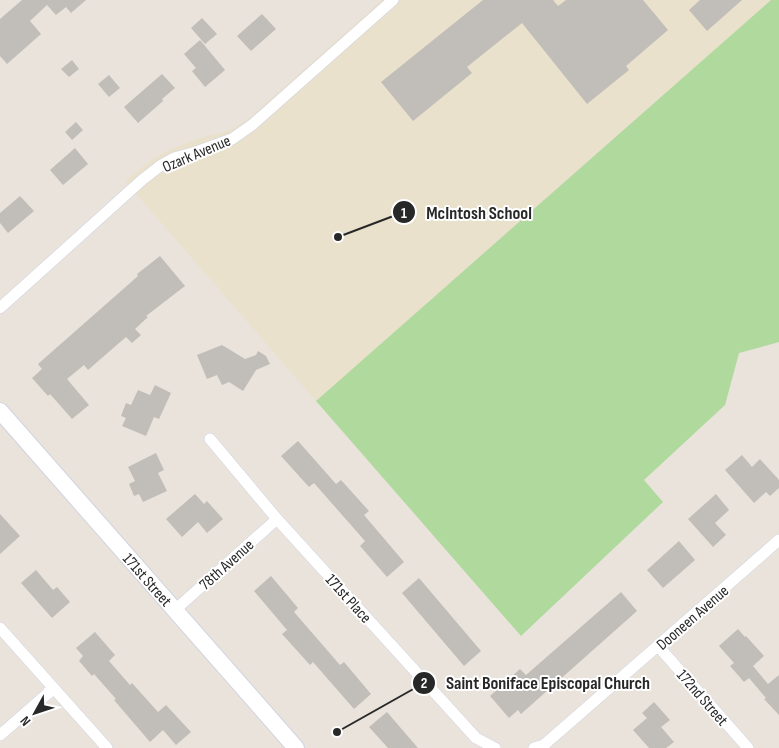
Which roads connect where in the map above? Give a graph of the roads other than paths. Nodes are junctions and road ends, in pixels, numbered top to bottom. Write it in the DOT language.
graph roads {
  1 [pos="393,0"];
  2 [pos="0,308"];
  3 [pos="0,411"];
  4 [pos="210,439"];
  5 [pos="277,519"];
  6 [pos="779,540"];
  7 [pos="175,610"];
  8 [pos="0,628"];
  9 [pos="658,646"];
  10 [pos="53,689"];
  11 [pos="0,735"];
  12 [pos="107,748"];
  13 [pos="296,748"];
  14 [pos="495,748"];
  15 [pos="534,748"];
  16 [pos="748,748"];
  1 -- 2 [label="street, Ozark Avenue"];
  3 -- 7 [label="street, 171st Street"];
  4 -- 5 [label="street, 171st Place"];
  5 -- 7 [label="street, 78th Avenue"];
  5 -- 14 [label="street, 171st Place"];
  6 -- 9 [label="street, Dooneen Avenue"];
  7 -- 13 [label="street, 171st Street"];
  8 -- 10 [label="street"];
  9 -- 15 [label="street, Dooneen Avenue"];
  9 -- 16 [label="street, 172nd Street"];
  10 -- 11 [label="street"];
  10 -- 12 [label="street"];
}
